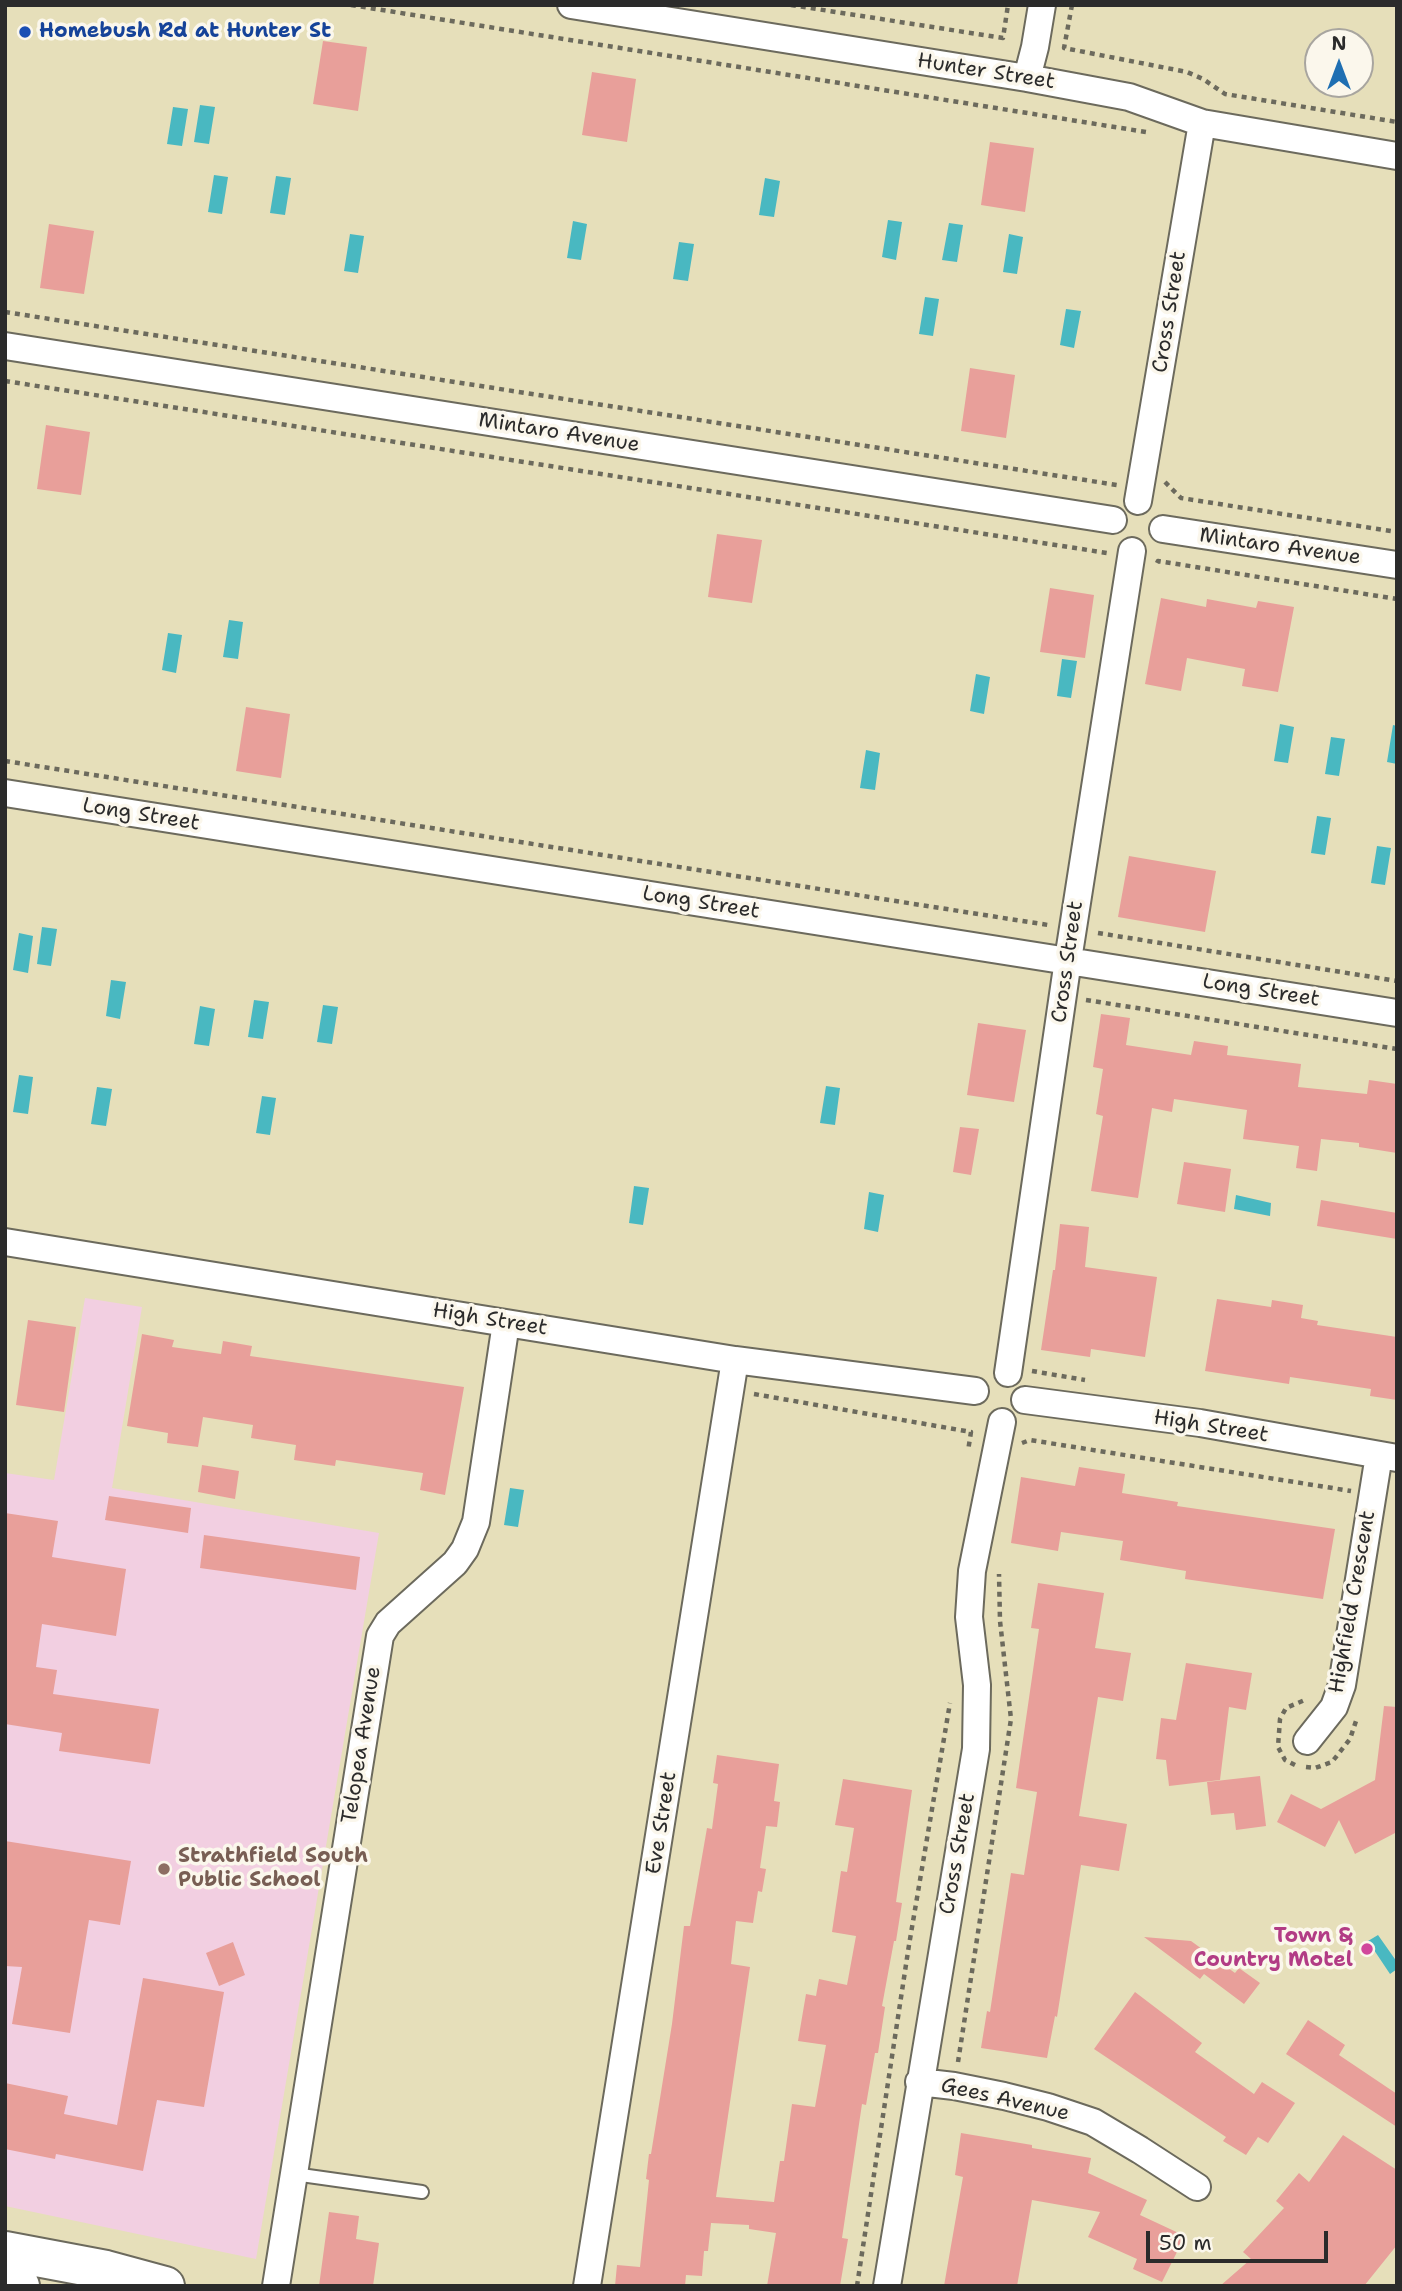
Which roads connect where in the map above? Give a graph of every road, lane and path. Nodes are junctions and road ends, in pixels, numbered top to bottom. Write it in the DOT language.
graph roads {
  1 [pos="351,5"];
  2 [pos="571,5"];
  3 [pos="791,5"];
  4 [pos="1007,5"];
  5 [pos="1042,5"];
  6 [pos="1072,5"];
  7 [pos="1027,78"];
  8 [pos="1397,122"];
  9 [pos="1202,123"];
  10 [pos="1152,133"];
  11 [pos="1397,156"];
  12 [pos="5,312"];
  13 [pos="5,346"];
  14 [pos="5,381"];
  15 [pos="1119,476"];
  16 [pos="1164,481"];
  17 [pos="1138,501"];
  18 [pos="1113,520"];
  19 [pos="1163,529"];
  20 [pos="1397,532"];
  21 [pos="1132,551"];
  22 [pos="1106,560"];
  23 [pos="1397,565"];
  24 [pos="1155,573"];
  25 [pos="1397,599"];
  26 [pos="5,761"];
  27 [pos="5,793"];
  28 [pos="1050,912"];
  29 [pos="1098,933"];
  30 [pos="1068,960"];
  31 [pos="1397,981"];
  32 [pos="1084,1013"];
  33 [pos="1397,1013"];
  34 [pos="1397,1049"];
  35 [pos="5,1242"];
  36 [pos="506,1323"];
  37 [pos="735,1360"];
  38 [pos="1008,1373"];
  39 [pos="975,1391"];
  40 [pos="750,1394"];
  41 [pos="1025,1400"];
  42 [pos="1002,1422"];
  43 [pos="1019,1449"];
  44 [pos="968,1454"];
  45 [pos="1388,1456"];
  46 [pos="1357,1492"];
  47 [pos="999,1570"];
  48 [pos="952,1693"];
  49 [pos="1308,1698"];
  50 [pos="1357,1716"];
  51 [pos="1307,1741"];
  52 [pos="957,2069"];
  53 [pos="919,2082"];
  54 [pos="294,2174"];
  55 [pos="1197,2187"];
  56 [pos="422,2192"];
  57 [pos="5,2251"];
  58 [pos="5,2283"];
  59 [pos="20,2286"];
  60 [pos="165,2286"];
  61 [pos="276,2286"];
  62 [pos="587,2286"];
  63 [pos="857,2286"];
  64 [pos="887,2286"];
  1 -- 10 [label="path"];
  2 -- 7 [label="street, Hunter Street"];
  3 -- 4 [label="path"];
  5 -- 7 [label="street"];
  6 -- 8 [label="path"];
  7 -- 9 [label="street, Hunter Street"];
  9 -- 11 [label="street, Hunter Street"];
  9 -- 17 [label="street, Cross Street"];
  12 -- 15 [label="path"];
  13 -- 18 [label="street, Mintaro Avenue"];
  14 -- 22 [label="path"];
  16 -- 20 [label="path"];
  17 -- 18 [label="street"];
  17 -- 19 [label="street"];
  18 -- 21 [label="street"];
  19 -- 21 [label="street"];
  19 -- 23 [label="street, Mintaro Avenue"];
  21 -- 30 [label="street, Cross Street"];
  24 -- 25 [label="path"];
  26 -- 28 [label="path"];
  27 -- 30 [label="street, Long Street"];
  29 -- 31 [label="path"];
  30 -- 33 [label="street, Long Street"];
  30 -- 38 [label="street, Cross Street"];
  32 -- 34 [label="path"];
  35 -- 36 [label="street, High Street"];
  36 -- 37 [label="street, High Street"];
  36 -- 54 [label="street, Telopea Avenue"];
  37 -- 39 [label="street, High Street"];
  37 -- 62 [label="street, Eve Street"];
  38 -- 39 [label="street"];
  38 -- 41 [label="street"];
  39 -- 42 [label="street"];
  40 -- 44 [label="path"];
  41 -- 42 [label="street"];
  41 -- 45 [label="street, High Street"];
  42 -- 53 [label="street, Cross Street"];
  43 -- 46 [label="path"];
  45 -- 51 [label="street, Highfield Crescent"];
  47 -- 52 [label="path"];
  48 -- 63 [label="path"];
  49 -- 50 [label="path"];
  53 -- 55 [label="street, Gees Avenue"];
  53 -- 64 [label="street, Cross Street"];
  54 -- 56 [label="lane"];
  54 -- 61 [label="street, Telopea Avenue"];
  57 -- 60 [label="highway"];
  58 -- 59 [label="highway"];
}
